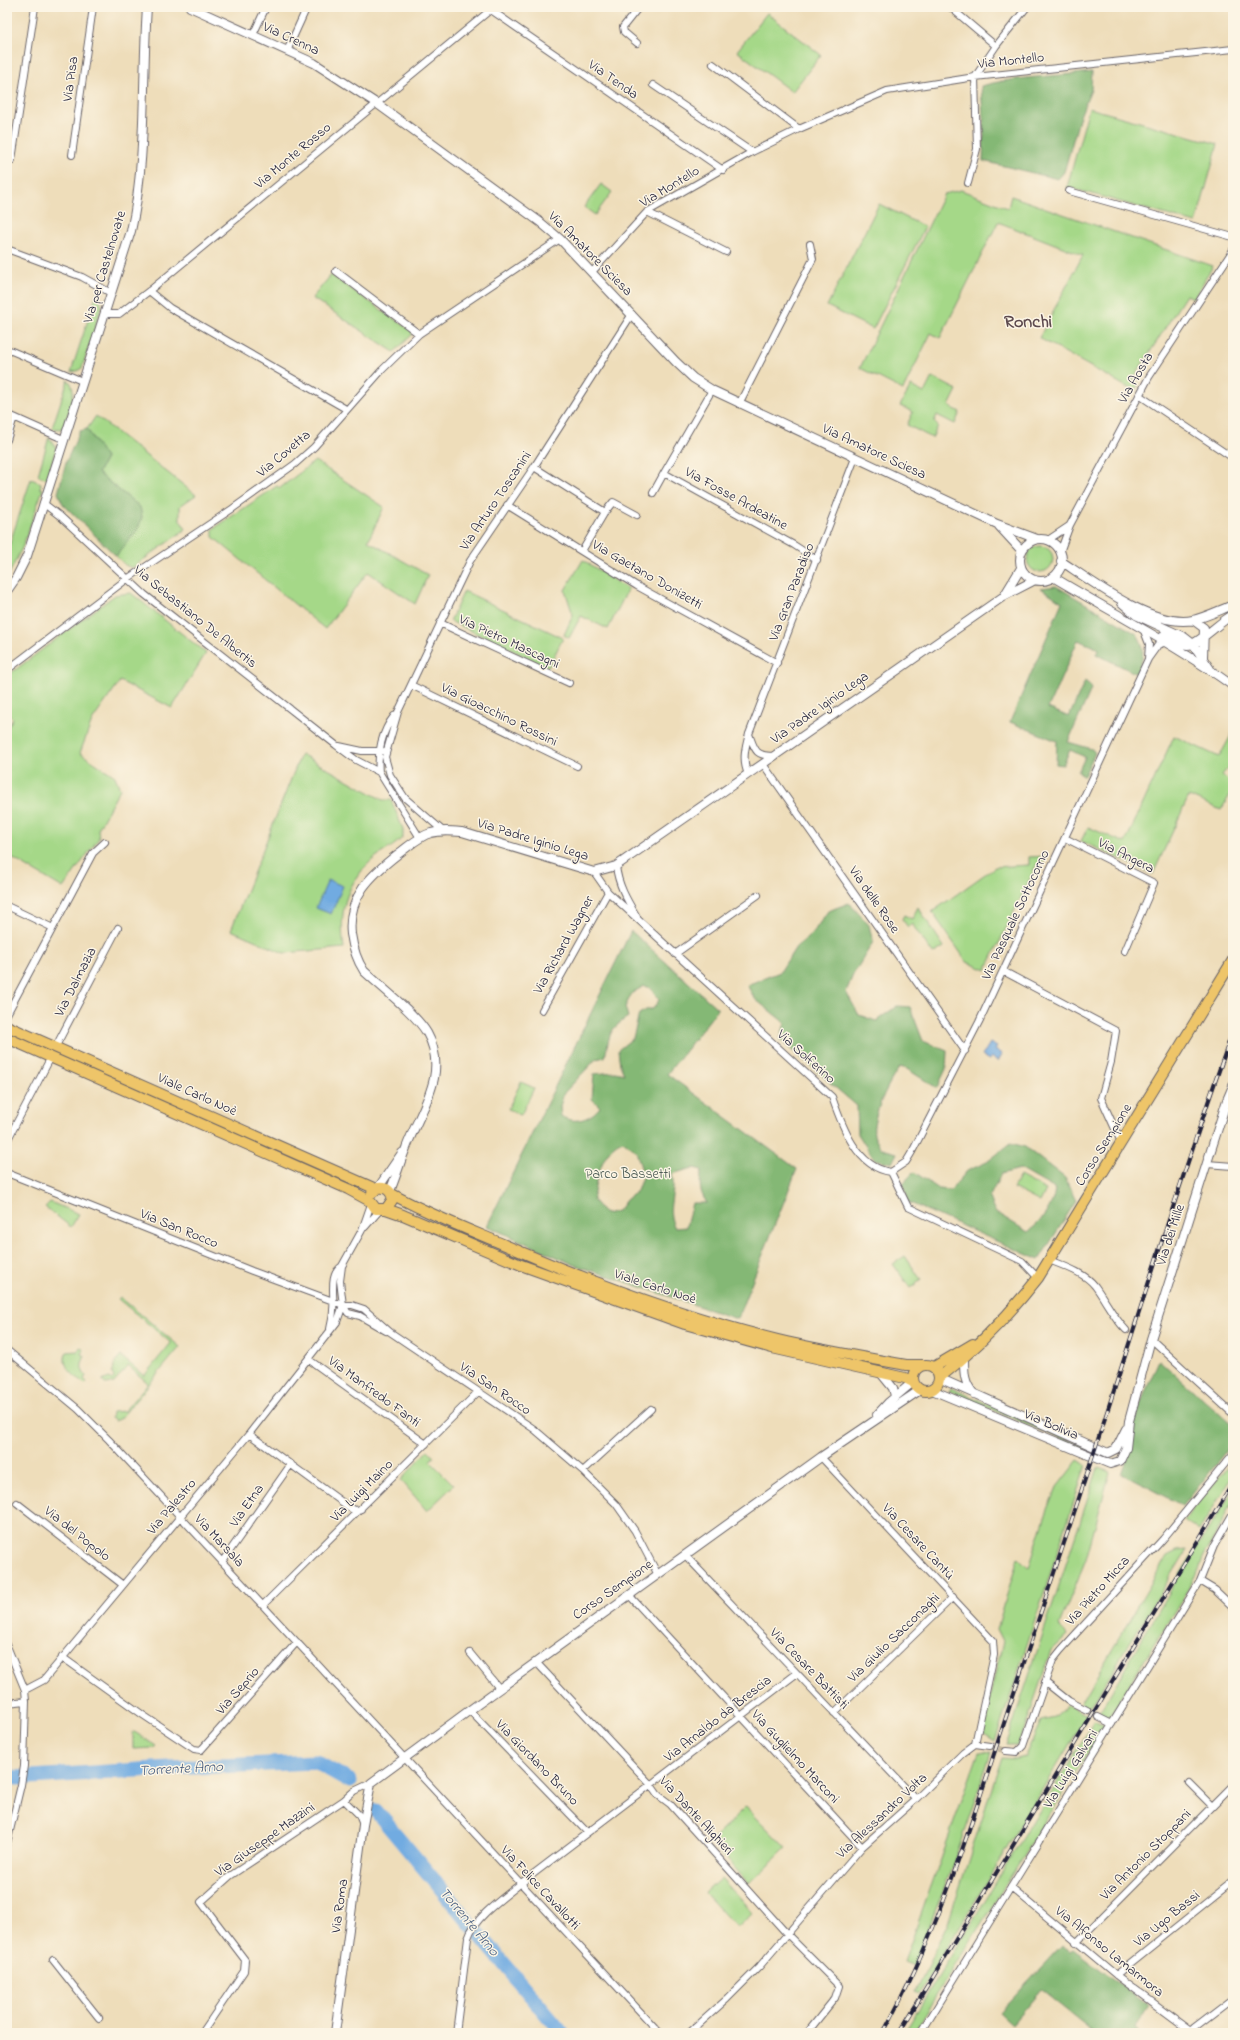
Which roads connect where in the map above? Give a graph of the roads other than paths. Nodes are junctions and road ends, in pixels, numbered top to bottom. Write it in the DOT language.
graph roads {
  1 [pos="35,7"];
  2 [pos="93,7"];
  3 [pos="147,7"];
  4 [pos="190,7"];
  5 [pos="266,7"];
  6 [pos="307,7"];
  7 [pos="639,7"];
  8 [pos="950,7"];
  9 [pos="1027,7"];
  10 [pos="492,8"];
  11 [pos="253,36"];
  12 [pos="637,43"];
  13 [pos="996,46"];
  14 [pos="1233,49"];
  15 [pos="288,51"];
  16 [pos="714,64"];
  17 [pos="975,77"];
  18 [pos="653,85"];
  19 [pos="376,103"];
  20 [pos="799,129"];
  21 [pos="752,152"];
  22 [pos="72,155"];
  23 [pos="12,160"];
  24 [pos="723,170"];
  25 [pos="968,183"];
  26 [pos="1069,191"];
  27 [pos="647,212"];
  28 [pos="1233,237"];
  29 [pos="560,239"];
  30 [pos="810,244"];
  31 [pos="7,249"];
  32 [pos="1233,250"];
  33 [pos="726,252"];
  34 [pos="336,271"];
  35 [pos="592,272"];
  36 [pos="149,291"];
  37 [pos="111,293"];
  38 [pos="104,314"];
  39 [pos="632,314"];
  40 [pos="419,334"];
  41 [pos="7,349"];
  42 [pos="82,381"];
  43 [pos="712,390"];
  44 [pos="1139,395"];
  45 [pos="739,404"];
  46 [pos="346,409"];
  47 [pos="7,414"];
  48 [pos="14,417"];
  49 [pos="63,439"];
  50 [pos="7,440"];
  51 [pos="855,458"];
  52 [pos="1233,458"];
  53 [pos="534,467"];
  54 [pos="664,473"];
  55 [pos="653,493"];
  56 [pos="44,503"];
  57 [pos="506,505"];
  58 [pos="605,512"];
  59 [pos="637,515"];
  60 [pos="998,524"];
  61 [pos="1070,525"];
  62 [pos="1037,539"];
  63 [pos="1048,540"];
  64 [pos="582,551"];
  65 [pos="1022,551"];
  66 [pos="1060,552"];
  67 [pos="817,560"];
  68 [pos="1061,561"];
  69 [pos="1022,568"];
  70 [pos="1052,577"];
  71 [pos="127,579"];
  72 [pos="1035,580"];
  73 [pos="7,591"];
  74 [pos="1109,593"];
  75 [pos="1004,596"];
  76 [pos="1233,605"];
  77 [pos="1108,610"];
  78 [pos="1233,615"];
  79 [pos="1192,620"];
  80 [pos="440,623"];
  81 [pos="1144,631"];
  82 [pos="1205,635"];
  83 [pos="1167,642"];
  84 [pos="1193,644"];
  85 [pos="1203,657"];
  86 [pos="1148,659"];
  87 [pos="777,663"];
  88 [pos="7,670"];
  89 [pos="1212,671"];
  90 [pos="569,683"];
  91 [pos="411,685"];
  92 [pos="1233,686"];
  93 [pos="749,734"];
  94 [pos="336,745"];
  95 [pos="384,753"];
  96 [pos="775,756"];
  97 [pos="378,760"];
  98 [pos="763,764"];
  99 [pos="366,766"];
  100 [pos="577,766"];
  101 [pos="379,772"];
  102 [pos="748,774"];
  103 [pos="443,831"];
  104 [pos="420,838"];
  105 [pos="1065,838"];
  106 [pos="105,842"];
  107 [pos="616,866"];
  108 [pos="594,872"];
  109 [pos="608,892"];
  110 [pos="758,895"];
  111 [pos="7,906"];
  112 [pos="641,923"];
  113 [pos="53,928"];
  114 [pos="118,928"];
  115 [pos="1125,951"];
  116 [pos="674,954"];
  117 [pos="1233,960"];
  118 [pos="1003,971"];
  119 [pos="542,1010"];
  120 [pos="7,1014"];
  121 [pos="7,1026"];
  122 [pos="7,1038"];
  123 [pos="55,1048"];
  124 [pos="964,1051"];
  125 [pos="51,1057"];
  126 [pos="1233,1086"];
  127 [pos="7,1141"];
  128 [pos="1121,1142"];
  129 [pos="406,1148"];
  130 [pos="1207,1164"];
  131 [pos="1233,1166"];
  132 [pos="891,1172"];
  133 [pos="7,1173"];
  134 [pos="377,1188"];
  135 [pos="391,1192"];
  136 [pos="371,1202"];
  137 [pos="383,1209"];
  138 [pos="362,1230"];
  139 [pos="1049,1260"];
  140 [pos="342,1266"];
  141 [pos="1038,1278"];
  142 [pos="333,1301"];
  143 [pos="343,1305"];
  144 [pos="330,1329"];
  145 [pos="1126,1330"];
  146 [pos="987,1335"];
  147 [pos="1151,1339"];
  148 [pos="8,1354"];
  149 [pos="308,1359"];
  150 [pos="964,1359"];
  151 [pos="922,1365"];
  152 [pos="934,1367"];
  153 [pos="880,1372"];
  154 [pos="939,1378"];
  155 [pos="913,1382"];
  156 [pos="920,1390"];
  157 [pos="932,1390"];
  158 [pos="478,1392"];
  159 [pos="974,1395"];
  160 [pos="895,1396"];
  161 [pos="651,1409"];
  162 [pos="1233,1414"];
  163 [pos="871,1421"];
  164 [pos="1129,1421"];
  165 [pos="248,1434"];
  166 [pos="426,1444"];
  167 [pos="1233,1454"];
  168 [pos="821,1457"];
  169 [pos="291,1464"];
  170 [pos="583,1471"];
  171 [pos="17,1503"];
  172 [pos="361,1510"];
  173 [pos="1233,1513"];
  174 [pos="180,1516"];
  175 [pos="685,1555"];
  176 [pos="222,1562"];
  177 [pos="658,1575"];
  178 [pos="1200,1581"];
  179 [pos="123,1585"];
  180 [pos="629,1595"];
  181 [pos="953,1597"];
  182 [pos="263,1605"];
  183 [pos="1233,1607"];
  184 [pos="297,1642"];
  185 [pos="7,1646"];
  186 [pos="470,1653"];
  187 [pos="62,1657"];
  188 [pos="536,1662"];
  189 [pos="796,1674"];
  190 [pos="1045,1682"];
  191 [pos="499,1688"];
  192 [pos="25,1690"];
  193 [pos="26,1701"];
  194 [pos="7,1703"];
  195 [pos="469,1710"];
  196 [pos="1087,1710"];
  197 [pos="834,1713"];
  198 [pos="1098,1716"];
  199 [pos="741,1717"];
  200 [pos="1112,1724"];
  201 [pos="975,1744"];
  202 [pos="990,1746"];
  203 [pos="1006,1751"];
  204 [pos="403,1758"];
  205 [pos="371,1783"];
  206 [pos="1189,1784"];
  207 [pos="1233,1785"];
  208 [pos="651,1786"];
  209 [pos="916,1799"];
  210 [pos="344,1800"];
  211 [pos="1212,1806"];
  212 [pos="363,1825"];
  213 [pos="587,1832"];
  214 [pos="7,1843"];
  215 [pos="862,1847"];
  216 [pos="1233,1881"];
  217 [pos="520,1884"];
  218 [pos="1011,1887"];
  219 [pos="787,1934"];
  220 [pos="1076,1943"];
  221 [pos="53,1960"];
  222 [pos="1116,1975"];
  223 [pos="1233,1999"];
  224 [pos="99,2018"];
  225 [pos="1193,2032"];
  226 [pos="202,2033"];
  227 [pos="335,2033"];
  228 [pos="456,2033"];
  229 [pos="660,2033"];
  230 [pos="690,2033"];
  231 [pos="807,2033"];
  232 [pos="920,2033"];
  1 -- 23 [label="street"];
  2 -- 22 [label="street, Via Pisa"];
  3 -- 37 [label="street, Via per Castelnovate"];
  4 -- 11 [label="street, Via Crenna"];
  5 -- 11 [label="street"];
  6 -- 15 [label="street"];
  7 -- 12 [label="street"];
  8 -- 13 [label="street"];
  9 -- 13 [label="street"];
  10 -- 19 [label="street, Via Monte Rosso"];
  10 -- 24 [label="street, Via Tenda"];
  11 -- 15 [label="street, Via Crenna"];
  13 -- 17 [label="street"];
  14 -- 17 [label="street, Via Montello"];
  15 -- 19 [label="street, Via Crenna"];
  16 -- 20 [label="street"];
  17 -- 20 [label="street, Via Montello"];
  17 -- 25 [label="street"];
  18 -- 21 [label="street"];
  19 -- 29 [label="street, Via Amatore Sciesa"];
  19 -- 36 [label="street, Via Monte Rosso"];
  20 -- 21 [label="street, Via Montello"];
  21 -- 24 [label="street, Via Montello"];
  24 -- 27 [label="street, Via Montello"];
  26 -- 28 [label="street"];
  27 -- 33 [label="street"];
  27 -- 35 [label="street, Via Montello"];
  29 -- 35 [label="street, Via Amatore Sciesa"];
  29 -- 40 [label="street, Via Covetta"];
  30 -- 45 [label="street"];
  31 -- 37 [label="street"];
  32 -- 44 [label="street, Via Aosta"];
  34 -- 40 [label="street"];
  35 -- 39 [label="street, Via Amatore Sciesa"];
  36 -- 38 [label="street, Via Monte Rosso"];
  36 -- 46 [label="street"];
  37 -- 38 [label="street, Via per Castelnovate"];
  38 -- 42 [label="street, Via per Castelnovate"];
  39 -- 43 [label="street, Via Amatore Sciesa"];
  39 -- 53 [label="street, Via Arturo Toscanini"];
  40 -- 46 [label="street, Via Covetta"];
  41 -- 42 [label="street"];
  42 -- 49 [label="street, Via per Castelnovate"];
  43 -- 45 [label="street, Via Amatore Sciesa"];
  43 -- 54 [label="street, Via Fosse Ardeatine"];
  44 -- 52 [label="street"];
  44 -- 61 [label="street, Via Aosta"];
  45 -- 51 [label="street, Via Amatore Sciesa"];
  46 -- 71 [label="street, Via Covetta"];
  47 -- 48 [label="street"];
  48 -- 49 [label="street"];
  48 -- 50 [label="street"];
  49 -- 56 [label="street, Via per Castelnovate"];
  51 -- 60 [label="street, Via Amatore Sciesa"];
  51 -- 67 [label="street, Via Gran Paradiso"];
  53 -- 57 [label="street, Via Arturo Toscanini"];
  53 -- 58 [label="street"];
  54 -- 55 [label="street, Via Fosse Ardeatine"];
  54 -- 67 [label="street, Via Fosse Ardeatine"];
  56 -- 71 [label="street, Via Sebastiano De Albertis"];
  56 -- 73 [label="street, Via per Castelnovate"];
  57 -- 64 [label="street, Via Gaetano Donizetti"];
  57 -- 80 [label="street, Via Arturo Toscanini"];
  58 -- 59 [label="street"];
  58 -- 64 [label="street"];
  60 -- 62 [label="street, Via Amatore Sciesa"];
  60 -- 65 [label="street, Via Amatore Sciesa"];
  61 -- 63 [label="street, Via Aosta"];
  61 -- 66 [label="street, Via Aosta"];
  62 -- 63 [label="street"];
  62 -- 65 [label="street"];
  63 -- 66 [label="street"];
  64 -- 87 [label="street, Via Gaetano Donizetti"];
  65 -- 69 [label="street"];
  66 -- 68 [label="street"];
  67 -- 87 [label="street, Via Gran Paradiso"];
  68 -- 70 [label="street"];
  68 -- 74 [label="street"];
  69 -- 72 [label="street"];
  69 -- 75 [label="street, Via Padre Iginio Lega"];
  70 -- 72 [label="street"];
  70 -- 77 [label="street"];
  71 -- 88 [label="street, Via Covetta"];
  71 -- 94 [label="street, Via Sebastiano De Albertis"];
  72 -- 75 [label="street, Via Padre Iginio Lega"];
  74 -- 79 [label="street"];
  74 -- 84 [label="street"];
  75 -- 96 [label="street, Via Padre Iginio Lega"];
  76 -- 79 [label="street"];
  77 -- 81 [label="street"];
  77 -- 84 [label="street"];
  78 -- 82 [label="street"];
  79 -- 82 [label="street"];
  80 -- 90 [label="street, Via Pietro Mascagni"];
  80 -- 91 [label="street, Via Arturo Toscanini"];
  81 -- 83 [label="street"];
  81 -- 86 [label="street, Via Pasquale Sottocorno"];
  82 -- 84 [label="street"];
  82 -- 85 [label="street"];
  83 -- 86 [label="street, Via Pasquale Sottocorno"];
  83 -- 89 [label="street"];
  84 -- 85 [label="street"];
  85 -- 89 [label="street"];
  86 -- 105 [label="street, Via Pasquale Sottocorno"];
  87 -- 93 [label="street, Via Gran Paradiso"];
  89 -- 92 [label="street"];
  91 -- 95 [label="street, Via Arturo Toscanini"];
  91 -- 100 [label="street, Via Gioacchino Rossini"];
  93 -- 96 [label="street"];
  93 -- 102 [label="street, Via Gran Paradiso"];
  94 -- 95 [label="street, Via Sebastiano De Albertis"];
  94 -- 99 [label="street, Via Sebastiano De Albertis"];
  95 -- 97 [label="street"];
  95 -- 103 [label="street"];
  96 -- 98 [label="street, Via Padre Iginio Lega"];
  97 -- 99 [label="street"];
  97 -- 101 [label="street"];
  98 -- 102 [label="street, Via Padre Iginio Lega"];
  98 -- 124 [label="street, Via delle Rose"];
  99 -- 101 [label="street, Via Sebastiano De Albertis"];
  101 -- 104 [label="street"];
  102 -- 107 [label="street, Via Padre Iginio Lega"];
  103 -- 104 [label="street, Via Padre Iginio Lega"];
  103 -- 108 [label="street, Via Padre Iginio Lega"];
  104 -- 129 [label="street, Via Padre Iginio Lega"];
  105 -- 115 [label="street, Via Angera"];
  105 -- 118 [label="street, Via Pasquale Sottocorno"];
  106 -- 113 [label="street"];
  107 -- 108 [label="street, Via Padre Iginio Lega"];
  107 -- 112 [label="street, Via Solferino"];
  108 -- 109 [label="street, Via Solferino"];
  109 -- 112 [label="street, Via Solferino"];
  109 -- 119 [label="street, Via Richard Wagner"];
  110 -- 116 [label="street"];
  111 -- 113 [label="street"];
  112 -- 116 [label="street, Via Solferino"];
  113 -- 120 [label="street"];
  114 -- 123 [label="street, Via Dalmazia"];
  116 -- 132 [label="street, Via Solferino"];
  117 -- 128 [label="main road, Corso Sempione"];
  118 -- 124 [label="street, Via Pasquale Sottocorno"];
  118 -- 128 [label="street"];
  121 -- 123 [label="main road, Viale Carlo Noè"];
  122 -- 125 [label="main road, Viale Carlo Noè"];
  123 -- 134 [label="main road, Viale Carlo Noè"];
  124 -- 132 [label="street, Via Pasquale Sottocorno"];
  125 -- 127 [label="street"];
  125 -- 136 [label="main road, Viale Carlo Noè"];
  126 -- 130 [label="street, Via dei Mille"];
  128 -- 139 [label="main road, Corso Sempione"];
  129 -- 134 [label="street, Via Padre Iginio Lega"];
  129 -- 135 [label="street, Via Padre Iginio Lega"];
  130 -- 131 [label="street"];
  130 -- 147 [label="street, Via dei Mille"];
  132 -- 141 [label="street"];
  133 -- 142 [label="street, Via San Rocco"];
  134 -- 135 [label="main road, Viale Carlo Noè"];
  134 -- 136 [label="main road"];
  135 -- 137 [label="main road"];
  135 -- 151 [label="main road, Viale Carlo Noè"];
  136 -- 137 [label="main road, Viale Carlo Noè"];
  136 -- 138 [label="street, Via Palestro"];
  137 -- 138 [label="street, Via Palestro"];
  137 -- 153 [label="main road, Viale Carlo Noè"];
  138 -- 140 [label="street, Via Palestro"];
  139 -- 141 [label="main road, Corso Sempione"];
  139 -- 145 [label="street"];
  140 -- 142 [label="street, Via Palestro"];
  140 -- 143 [label="street, Via Palestro"];
  141 -- 146 [label="main road, Corso Sempione"];
  142 -- 143 [label="street, Via San Rocco"];
  142 -- 144 [label="street, Via Palestro"];
  143 -- 144 [label="street, Via Palestro"];
  143 -- 158 [label="street, Via San Rocco"];
  144 -- 149 [label="street, Via Palestro"];
  146 -- 150 [label="main road, Corso Sempione"];
  146 -- 152 [label="main road, Corso Sempione"];
  147 -- 162 [label="street"];
  147 -- 164 [label="street, Via Bolivia"];
  148 -- 174 [label="street, Via Marsala"];
  149 -- 165 [label="street, Via Palestro"];
  149 -- 166 [label="street, Via Manfredo Fanti"];
  150 -- 154 [label="main road, Corso Sempione"];
  150 -- 159 [label="street"];
  151 -- 152 [label="main road"];
  151 -- 155 [label="main road"];
  152 -- 154 [label="main road"];
  153 -- 155 [label="main road, Viale Carlo Noè"];
  153 -- 160 [label="street"];
  154 -- 157 [label="main road"];
  154 -- 159 [label="street, Via Bolivia"];
  155 -- 156 [label="main road"];
  155 -- 160 [label="street, Corso Sempione"];
  156 -- 157 [label="main road"];
  156 -- 163 [label="street, Corso Sempione"];
  157 -- 164 [label="street, Via Bolivia"];
  158 -- 166 [label="street, Via Luigi Maino"];
  158 -- 170 [label="street, Via San Rocco"];
  159 -- 164 [label="street, Via Bolivia"];
  160 -- 163 [label="street, Corso Sempione"];
  161 -- 170 [label="street"];
  163 -- 168 [label="street, Corso Sempione"];
  165 -- 169 [label="street"];
  165 -- 174 [label="street, Via Palestro"];
  166 -- 172 [label="street, Via Luigi Maino"];
  167 -- 190 [label="street, Via Pietro Micca"];
  168 -- 175 [label="street, Corso Sempione"];
  168 -- 181 [label="street, Via Cesare Cantù"];
  169 -- 172 [label="street"];
  169 -- 176 [label="street, Via Etna"];
  170 -- 177 [label="street, Via San Rocco"];
  171 -- 179 [label="street, Via del Popolo"];
  172 -- 182 [label="street, Via Luigi Maino"];
  173 -- 178 [label="street, Via Luigi Galvani"];
  174 -- 176 [label="street, Via Marsala"];
  174 -- 179 [label="street, Via Palestro"];
  175 -- 177 [label="street, Corso Sempione"];
  175 -- 189 [label="street, Via Cesare Battisti"];
  176 -- 182 [label="street, Via Marsala"];
  177 -- 180 [label="street, Corso Sempione"];
  178 -- 183 [label="street"];
  178 -- 200 [label="street, Via Luigi Galvani"];
  179 -- 187 [label="street, Via Palestro"];
  180 -- 188 [label="street, Corso Sempione"];
  180 -- 199 [label="street, Via Guglielmo Marconi"];
  181 -- 197 [label="street, Via Giulio Sacconaghi"];
  181 -- 201 [label="street, Via Cesare Cantù"];
  182 -- 184 [label="street, Via Marsala"];
  184 -- 187 [label="street, Via Seprio"];
  184 -- 204 [label="street, Via Marsala"];
  185 -- 192 [label="street"];
  186 -- 191 [label="street"];
  187 -- 192 [label="street, Via Palestro"];
  188 -- 191 [label="street, Corso Sempione"];
  188 -- 208 [label="street, Via Dante Alighieri"];
  189 -- 197 [label="street, Via Cesare Battisti"];
  189 -- 199 [label="street, Via Arnaldo da Brescia"];
  190 -- 196 [label="street"];
  190 -- 203 [label="street, Via Pietro Micca"];
  191 -- 195 [label="street, Corso Sempione"];
  192 -- 193 [label="street"];
  193 -- 194 [label="street"];
  193 -- 214 [label="street"];
  195 -- 204 [label="street, Corso Sempione"];
  195 -- 213 [label="street, Via Giordano Bruno"];
  197 -- 209 [label="street, Via Cesare Battisti"];
  198 -- 200 [label="street"];
  199 -- 208 [label="street, Via Arnaldo da Brescia"];
  199 -- 215 [label="street, Via Guglielmo Marconi"];
  200 -- 218 [label="street, Via Luigi Galvani"];
  201 -- 202 [label="street"];
  201 -- 209 [label="street, Via Alessandro Volta"];
  204 -- 205 [label="street, Corso Sempione"];
  204 -- 217 [label="street, Via Felice Cavallotti"];
  205 -- 210 [label="street, Via Giuseppe Mazzini"];
  205 -- 212 [label="street, Via Roma"];
  206 -- 211 [label="street"];
  207 -- 211 [label="street, Via Antonio Stoppani"];
  208 -- 213 [label="street, Via Arnaldo da Brescia"];
  208 -- 219 [label="street, Via Dante Alighieri"];
  209 -- 215 [label="street, Via Alessandro Volta"];
  210 -- 212 [label="street"];
  210 -- 226 [label="street, Via Giuseppe Mazzini"];
  211 -- 220 [label="street, Via Antonio Stoppani"];
  212 -- 227 [label="street, Via Roma"];
  213 -- 217 [label="street, Via Arnaldo da Brescia"];
  215 -- 219 [label="street, Via Alessandro Volta"];
  216 -- 222 [label="street, Via Ugo Bassi"];
  217 -- 228 [label="street, Via Arnaldo da Brescia"];
  217 -- 229 [label="street, Via Felice Cavallotti"];
  218 -- 220 [label="street, Via Alfonso Lamarmora"];
  218 -- 232 [label="street, Via Luigi Galvani"];
  219 -- 230 [label="street, Via Alessandro Volta"];
  219 -- 231 [label="street, Via Dante Alighieri"];
  220 -- 222 [label="street, Via Alfonso Lamarmora"];
  221 -- 224 [label="street"];
  222 -- 225 [label="street, Via Alfonso Lamarmora"];
  223 -- 225 [label="street"];
}
